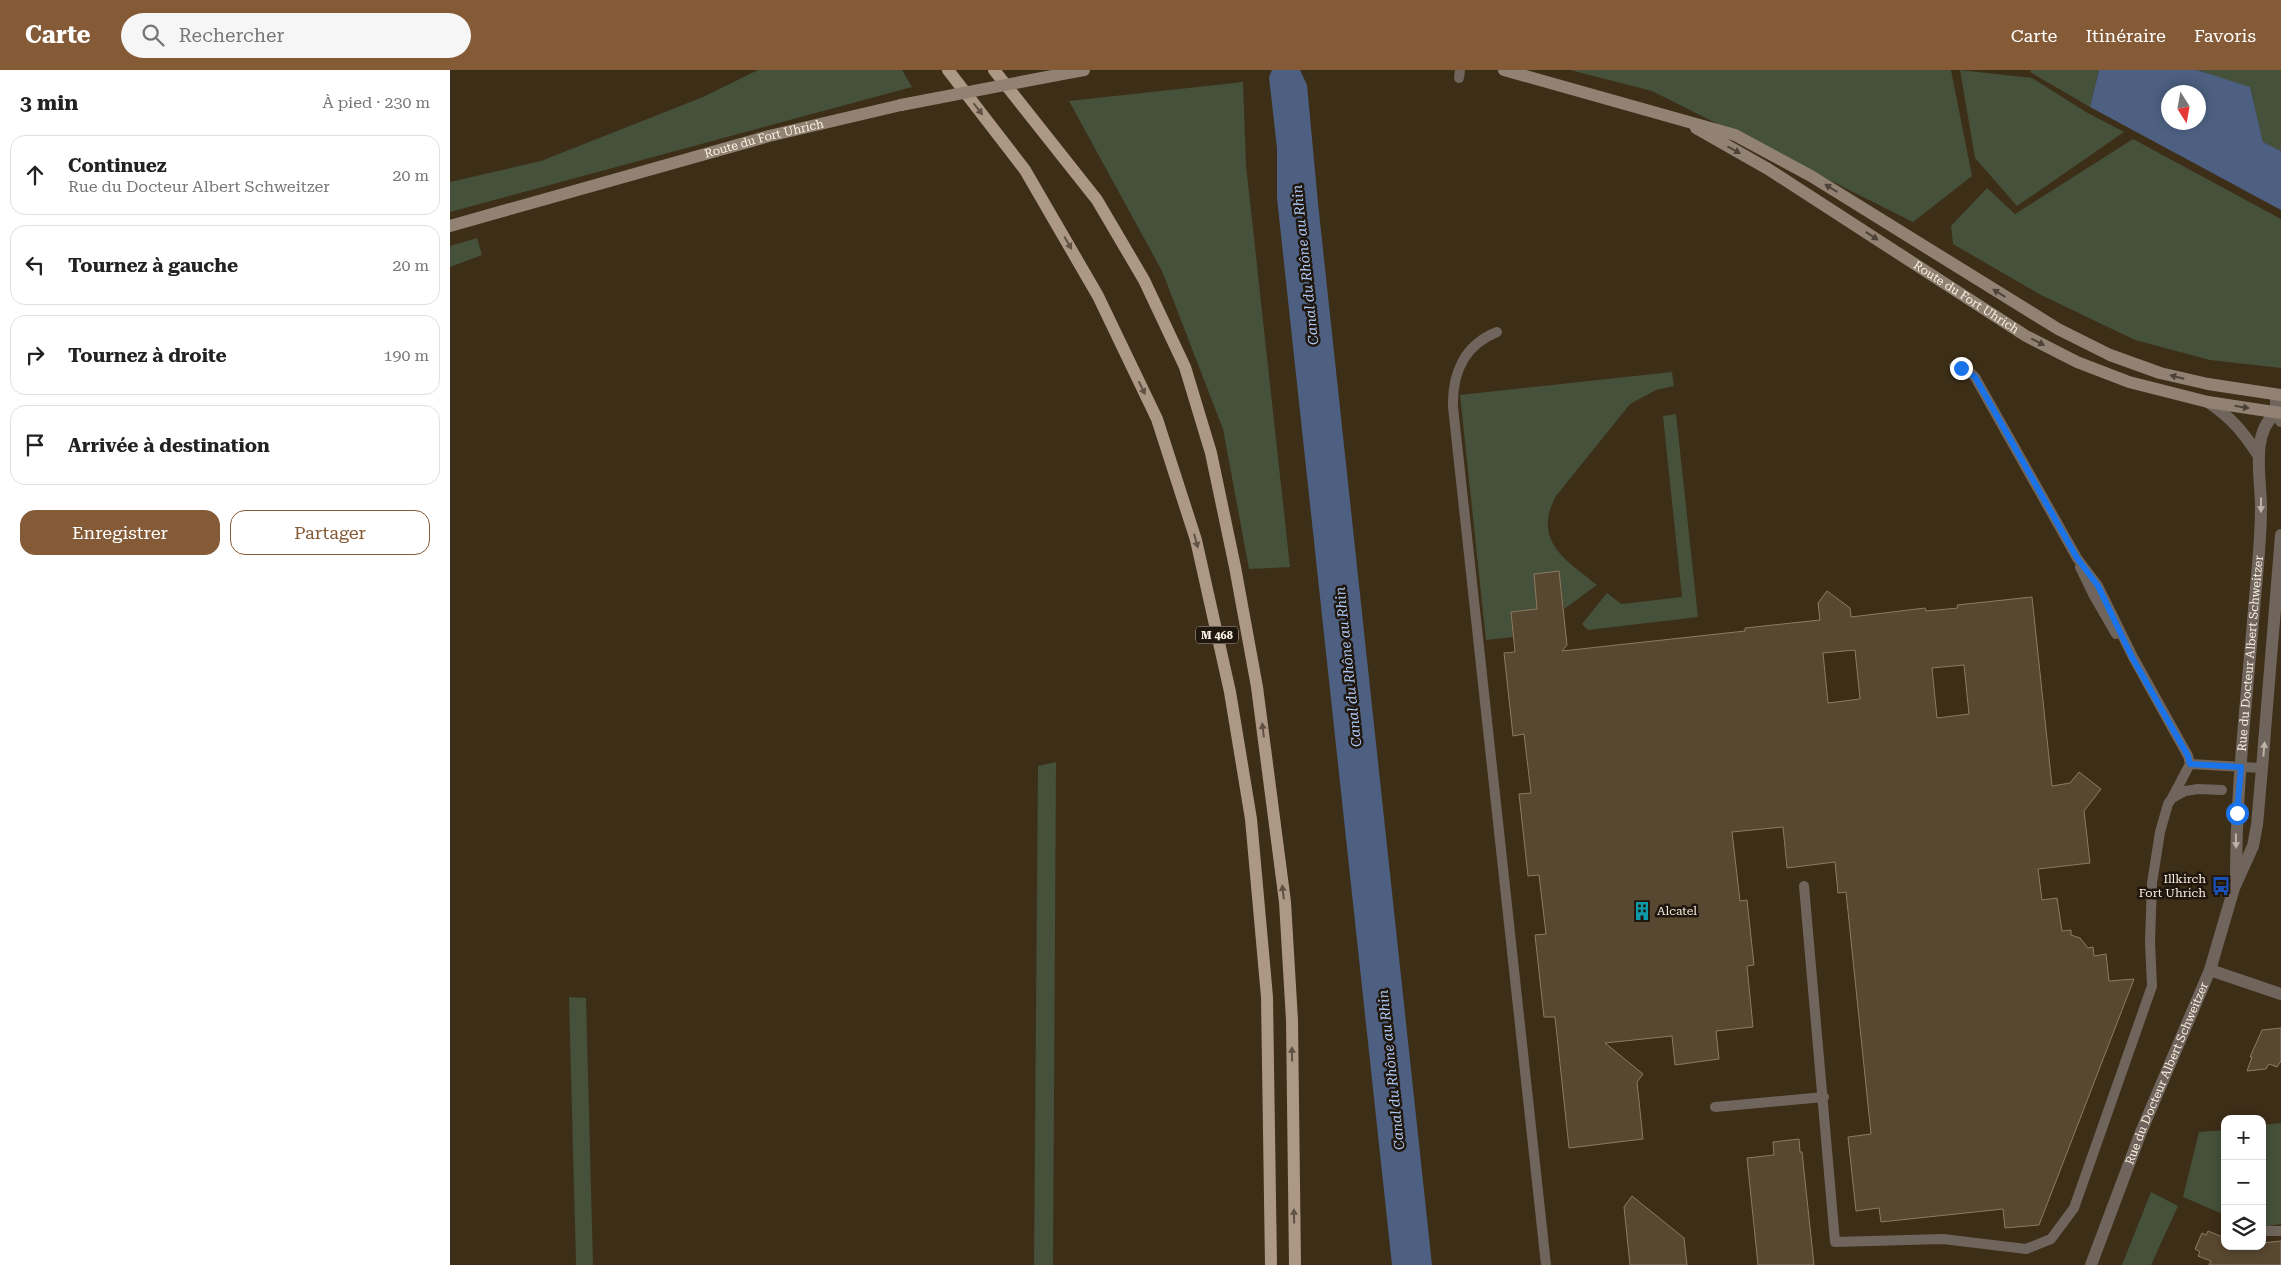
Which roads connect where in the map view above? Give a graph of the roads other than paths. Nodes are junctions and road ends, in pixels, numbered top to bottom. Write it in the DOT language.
graph roads {
  1 [pos="948,70"];
  2 [pos="994,70"];
  3 [pos="1084,70"];
  4 [pos="1504,70"];
  5 [pos="1676,117"];
  6 [pos="450,226"];
  7 [pos="1497,332"];
  8 [pos="1954,366"];
  9 [pos="2279,395"];
  10 [pos="2208,402"];
  11 [pos="2279,416"];
  12 [pos="2259,456"];
  13 [pos="2281,535"];
  14 [pos="2190,764"];
  15 [pos="2241,767"];
  16 [pos="2262,768"];
  17 [pos="2222,790"];
  18 [pos="2172,798"];
  19 [pos="2236,880"];
  20 [pos="1804,886"];
  21 [pos="2210,970"];
  22 [pos="2281,994"];
  23 [pos="1824,1097"];
  24 [pos="1715,1107"];
  25 [pos="2266,1231"];
  26 [pos="2281,1231"];
  27 [pos="1271,1265"];
  28 [pos="1295,1265"];
  29 [pos="1546,1265"];
  30 [pos="2091,1265"];
  1 -- 27 [label="main road, M 468, one-way"];
  28 -- 2 [label="main road, M 468, one-way"];
  3 -- 6 [label="street, Route du Fort Uhrich, bridge"];
  4 -- 5 [label="street, Route du Fort Uhrich"];
  9 -- 5 [label="street, Route du Fort Uhrich, one-way"];
  5 -- 10 [label="street, Route du Fort Uhrich, one-way"];
  7 -- 29 [label="lane"];
  8 -- 14 [label="lane"];
  9 -- 11 [label="street"];
  10 -- 11 [label="street, Route du Fort Uhrich, one-way"];
  10 -- 12 [label="street"];
  11 -- 12 [label="street, Rue du Docteur Albert Schweitzer"];
  12 -- 15 [label="street, Rue du Docteur Albert Schweitzer, one-way"];
  16 -- 13 [label="street, Rue du Docteur Albert Schweitzer, one-way"];
  14 -- 15 [label="lane"];
  14 -- 18 [label="lane"];
  15 -- 16 [label="lane"];
  15 -- 19 [label="street, Rue du Docteur Albert Schweitzer, one-way"];
  16 -- 19 [label="street, Rue du Docteur Albert Schweitzer"];
  17 -- 18 [label="lane"];
  18 -- 23 [label="lane"];
  19 -- 21 [label="street, Rue du Docteur Albert Schweitzer"];
  20 -- 23 [label="lane"];
  21 -- 22 [label="street"];
  21 -- 30 [label="street, Rue du Docteur Albert Schweitzer"];
  23 -- 24 [label="lane"];
  25 -- 26 [label="lane"];
}
